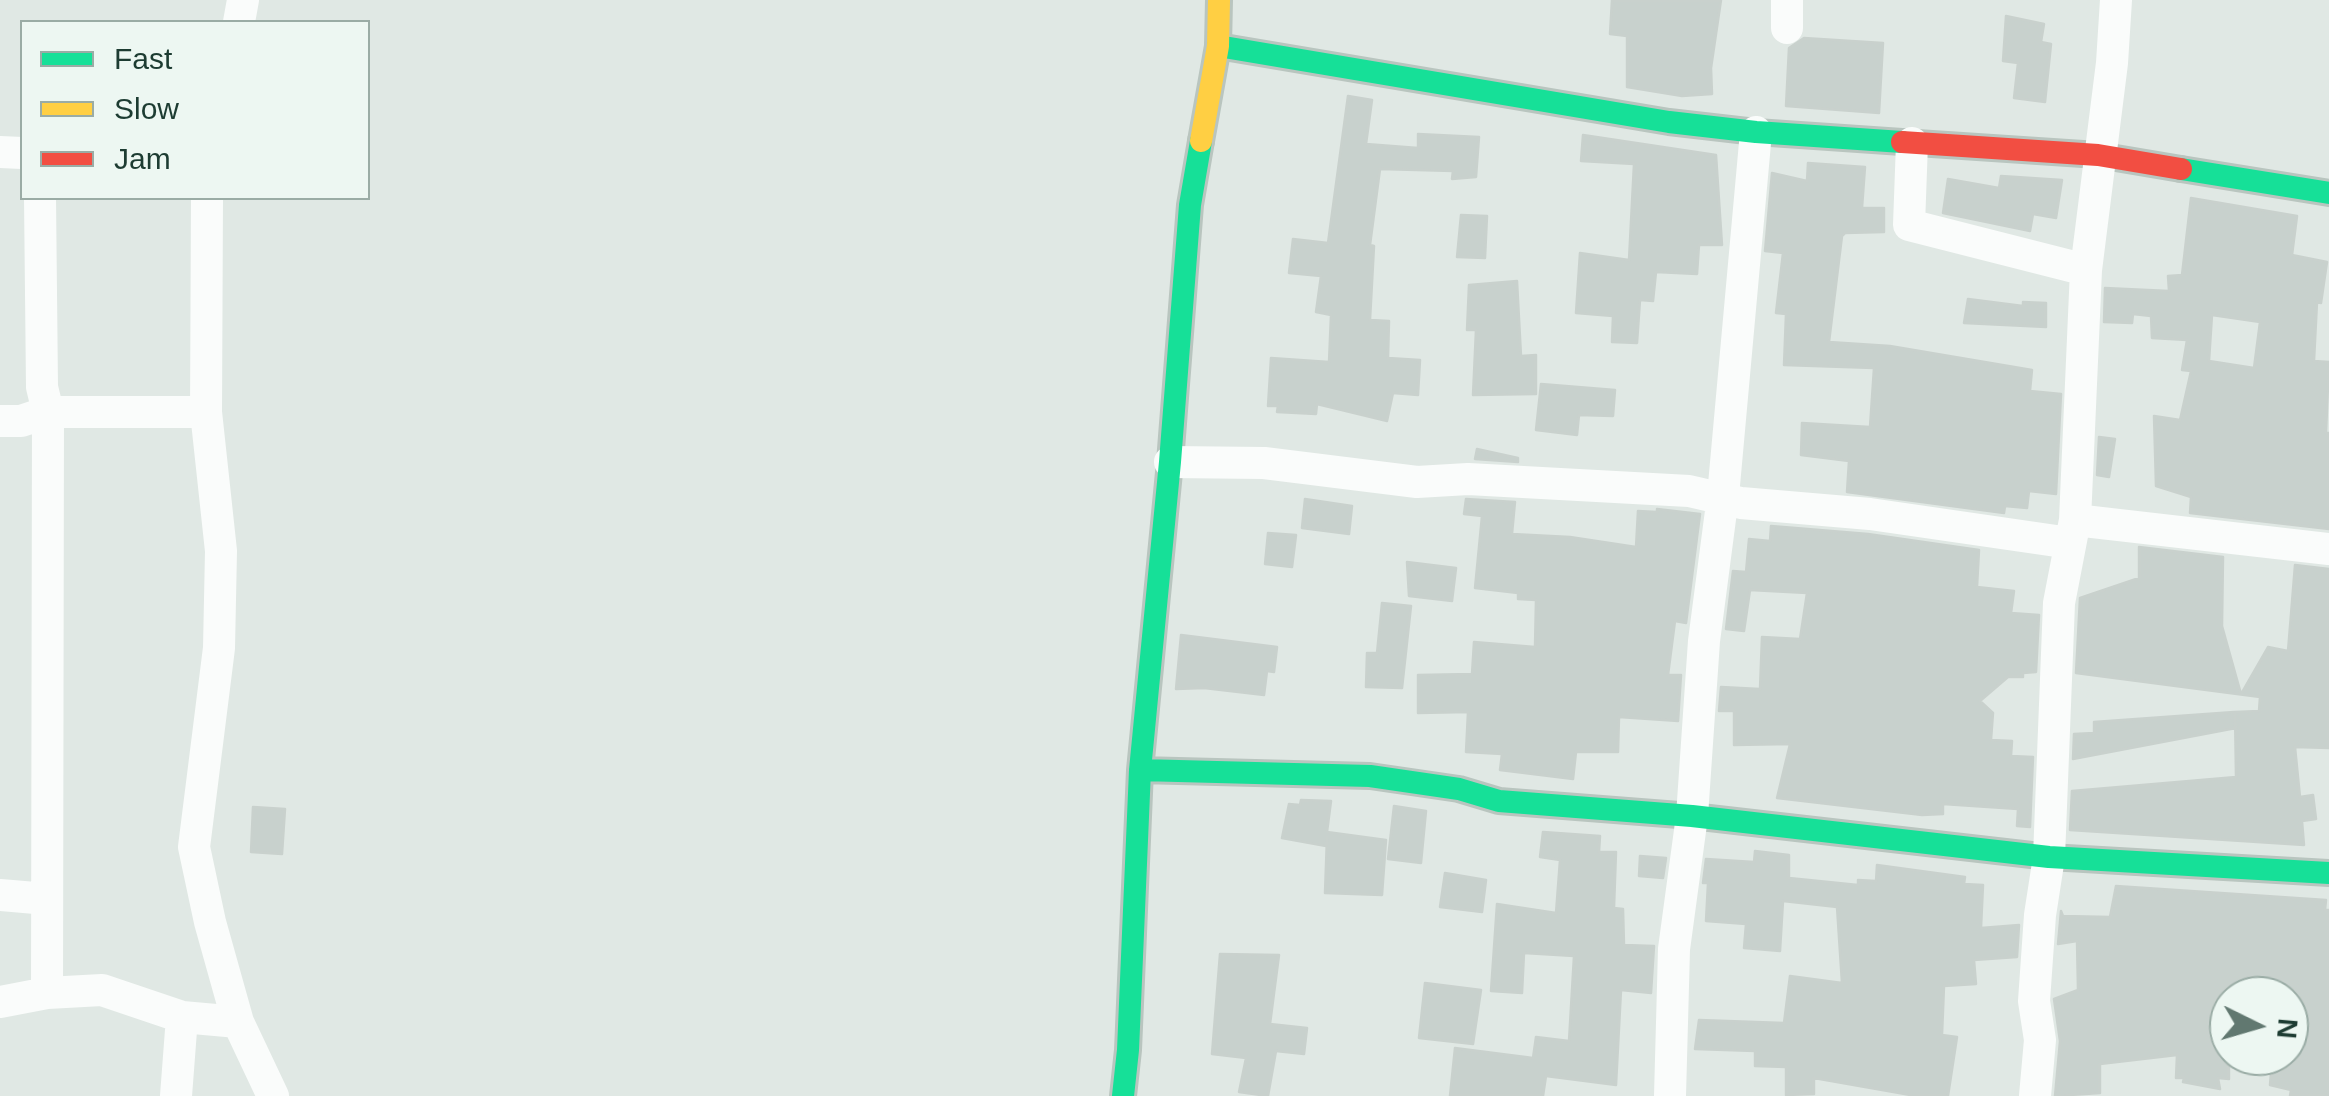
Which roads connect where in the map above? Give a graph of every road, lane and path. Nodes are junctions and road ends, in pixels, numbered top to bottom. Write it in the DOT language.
graph roads {
  1 [pos="1218,0"];
  2 [pos="2116,0"];
  3 [pos="1218,46"];
  4 [pos="1756,132"];
  5 [pos="1912,143"];
  6 [pos="2098,154"];
  7 [pos="2329,193"];
  8 [pos="40,200"];
  9 [pos="207,200"];
  10 [pos="2086,270"];
  11 [pos="48,412"];
  12 [pos="206,412"];
  13 [pos="0,421"];
  14 [pos="1170,462"];
  15 [pos="1723,496"];
  16 [pos="2072,532"];
  17 [pos="2329,549"];
  18 [pos="1140,770"];
  19 [pos="1692,816"];
  20 [pos="2048,857"];
  21 [pos="2329,872"];
  22 [pos="0,895"];
  23 [pos="47,899"];
  24 [pos="47,993"];
  25 [pos="0,1002"];
  26 [pos="182,1017"];
  27 [pos="238,1022"];
  28 [pos="176,1096"];
  29 [pos="273,1096"];
  30 [pos="1123,1096"];
  31 [pos="1670,1096"];
  32 [pos="2036,1096"];
  1 -- 3 [label="street"];
  2 -- 6 [label="street"];
  3 -- 4 [label="street"];
  3 -- 14 [label="street"];
  4 -- 5 [label="street"];
  4 -- 15 [label="street"];
  5 -- 6 [label="street"];
  5 -- 10 [label="street"];
  6 -- 7 [label="street"];
  6 -- 10 [label="street"];
  8 -- 11 [label="street"];
  9 -- 12 [label="street"];
  10 -- 16 [label="street"];
  11 -- 12 [label="street"];
  11 -- 13 [label="street"];
  11 -- 23 [label="street"];
  12 -- 27 [label="street"];
  14 -- 15 [label="street"];
  14 -- 18 [label="street"];
  15 -- 16 [label="street"];
  15 -- 19 [label="street"];
  16 -- 17 [label="street"];
  16 -- 20 [label="street"];
  18 -- 19 [label="street"];
  18 -- 30 [label="street"];
  19 -- 20 [label="street"];
  19 -- 31 [label="street"];
  20 -- 21 [label="street"];
  20 -- 32 [label="street"];
  22 -- 23 [label="street"];
  23 -- 24 [label="street"];
  24 -- 25 [label="street"];
  24 -- 26 [label="street"];
  26 -- 27 [label="street"];
  26 -- 28 [label="street"];
  27 -- 29 [label="street"];
}
